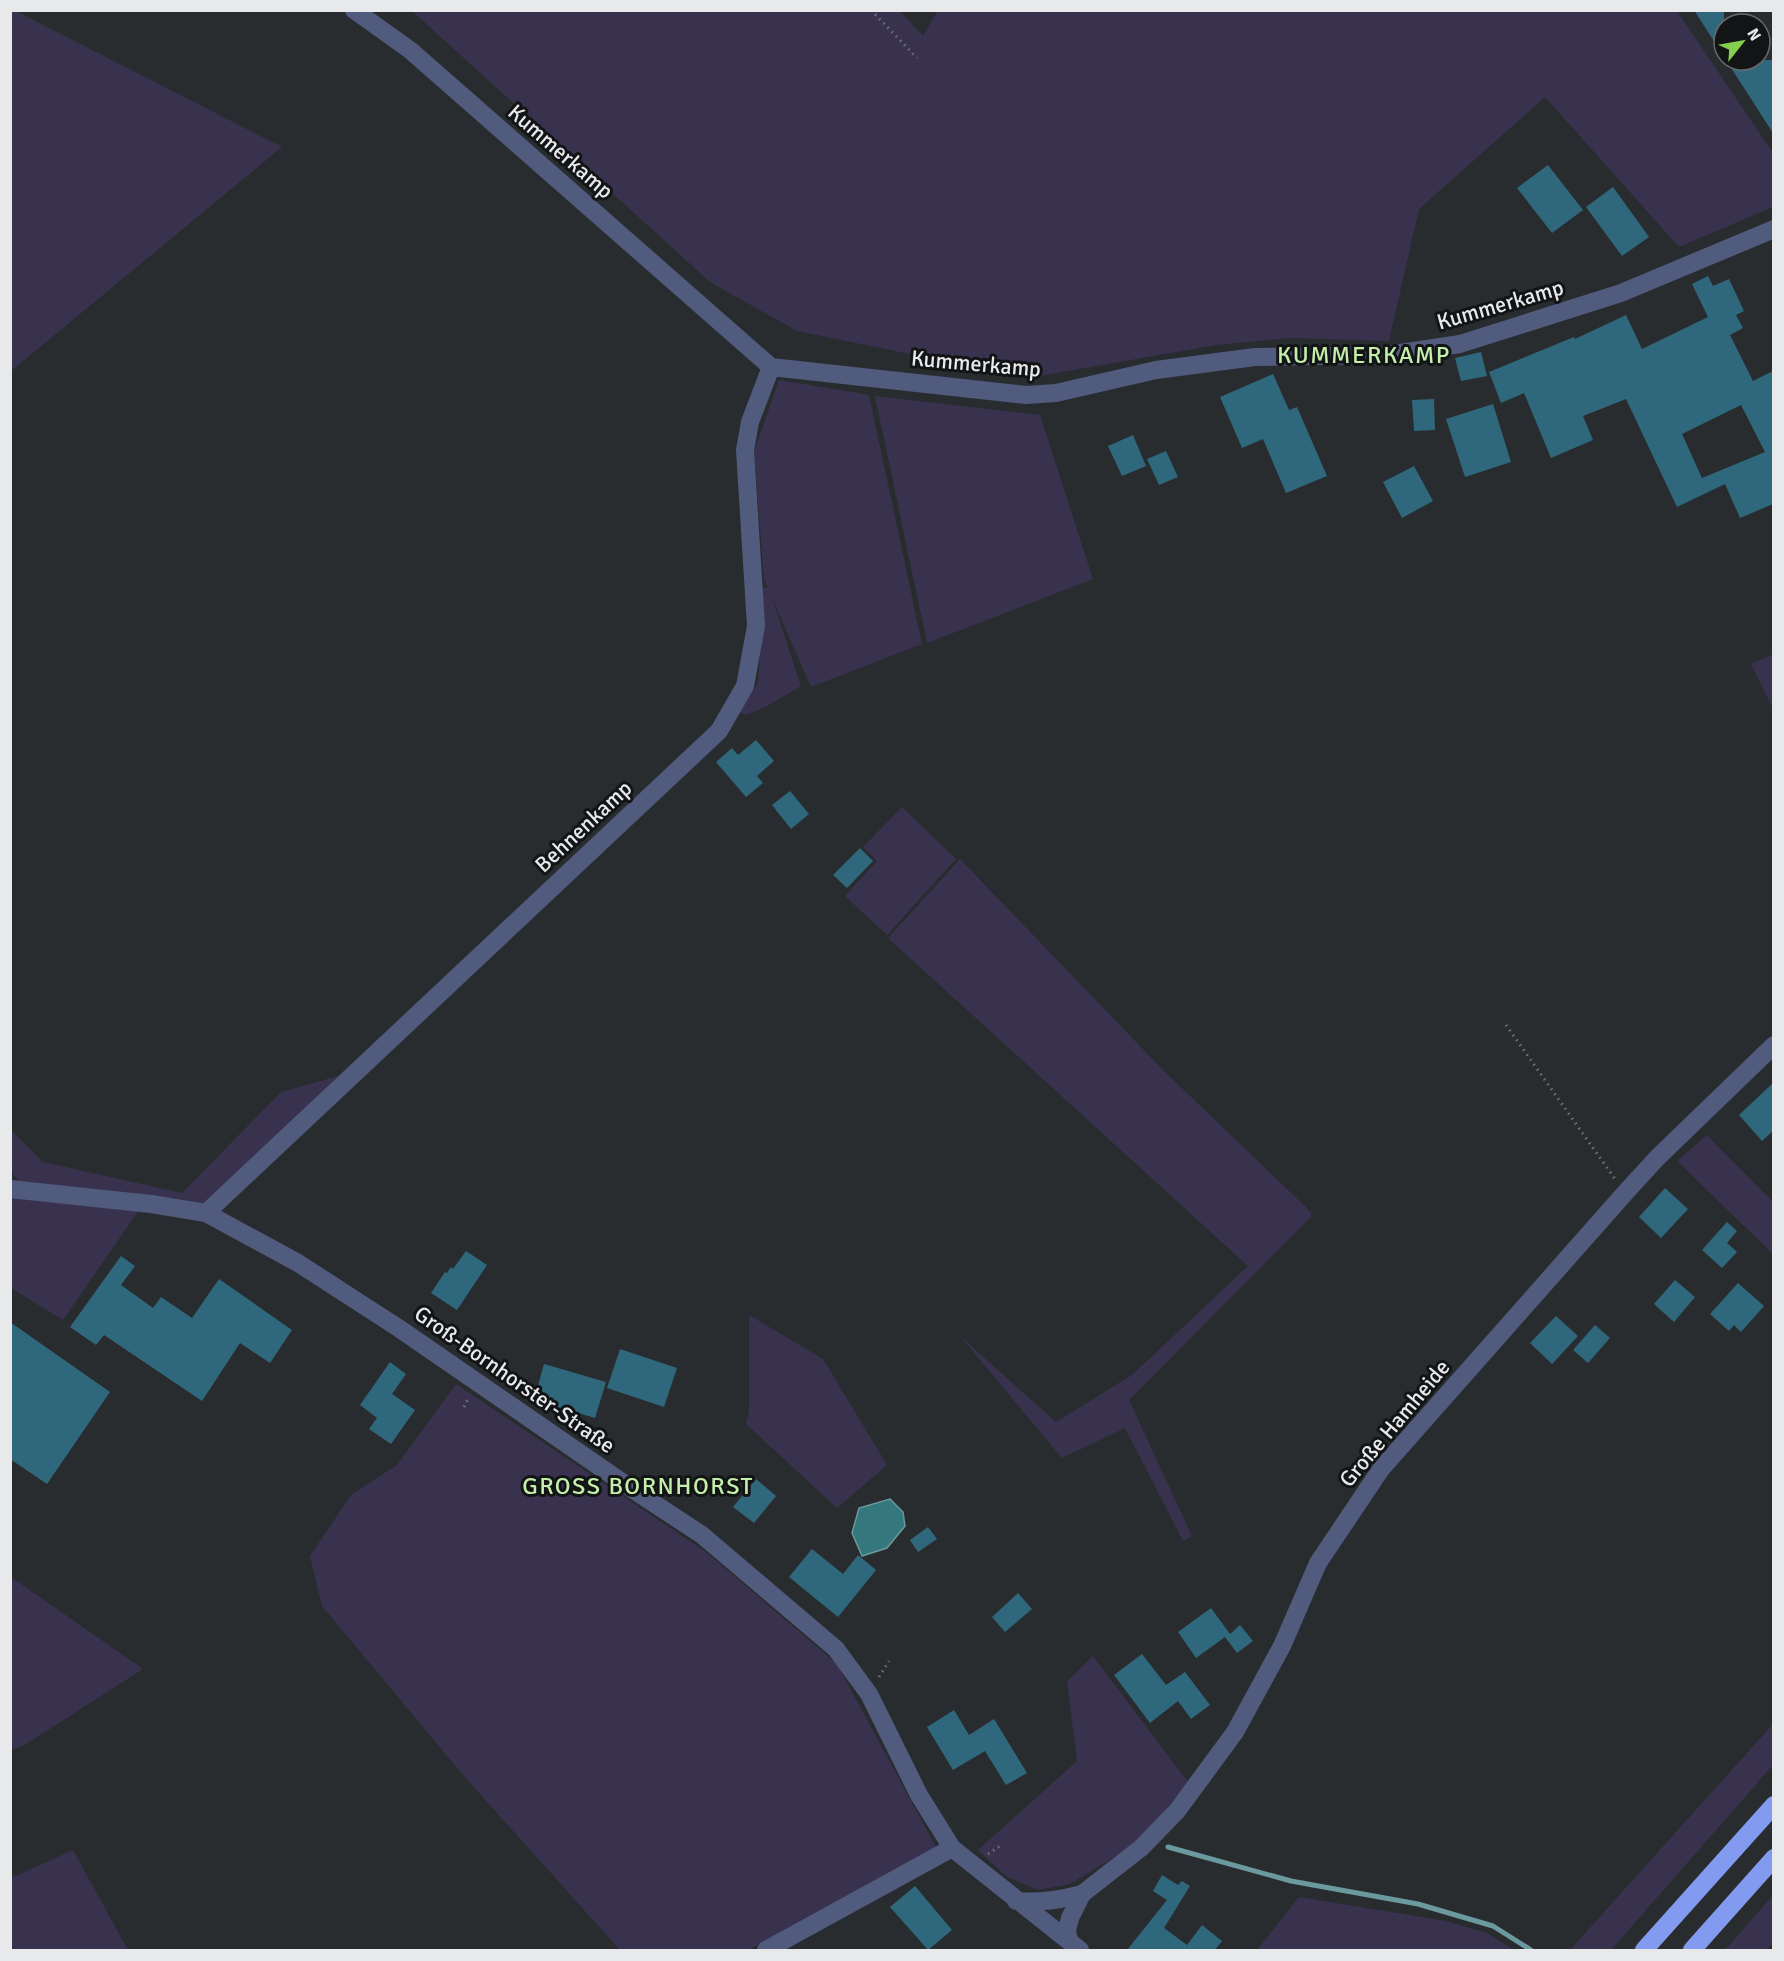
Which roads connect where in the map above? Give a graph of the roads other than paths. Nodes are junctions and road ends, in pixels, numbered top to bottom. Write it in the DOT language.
graph roads {
  1 [pos="354,10"];
  2 [pos="1773,229"];
  3 [pos="771,367"];
  4 [pos="1773,1045"];
  5 [pos="12,1187"];
  6 [pos="206,1213"];
  7 [pos="1773,1805"];
  8 [pos="952,1848"];
  9 [pos="1773,1858"];
  10 [pos="1082,1894"];
  11 [pos="1016,1901"];
  12 [pos="1074,1946"];
  13 [pos="766,1950"];
  14 [pos="1644,1950"];
  15 [pos="1692,1950"];
  1 -- 3 [label="street, Kummerkamp"];
  2 -- 3 [label="street, Kummerkamp"];
  3 -- 6 [label="street, Behnenkamp"];
  4 -- 10 [label="street, Große Hamheide"];
  5 -- 6 [label="street, Groß-Bornhorster-Straße"];
  6 -- 8 [label="street, Groß-Bornhorster-Straße"];
  7 -- 14 [label="highway"];
  8 -- 11 [label="street, Groß-Bornhorster-Straße"];
  8 -- 13 [label="street"];
  9 -- 15 [label="highway"];
  10 -- 11 [label="street, Große Hamheide"];
  10 -- 12 [label="street, Große Hamheide"];
  11 -- 12 [label="street, Groß-Bornhorster-Straße"];
}
